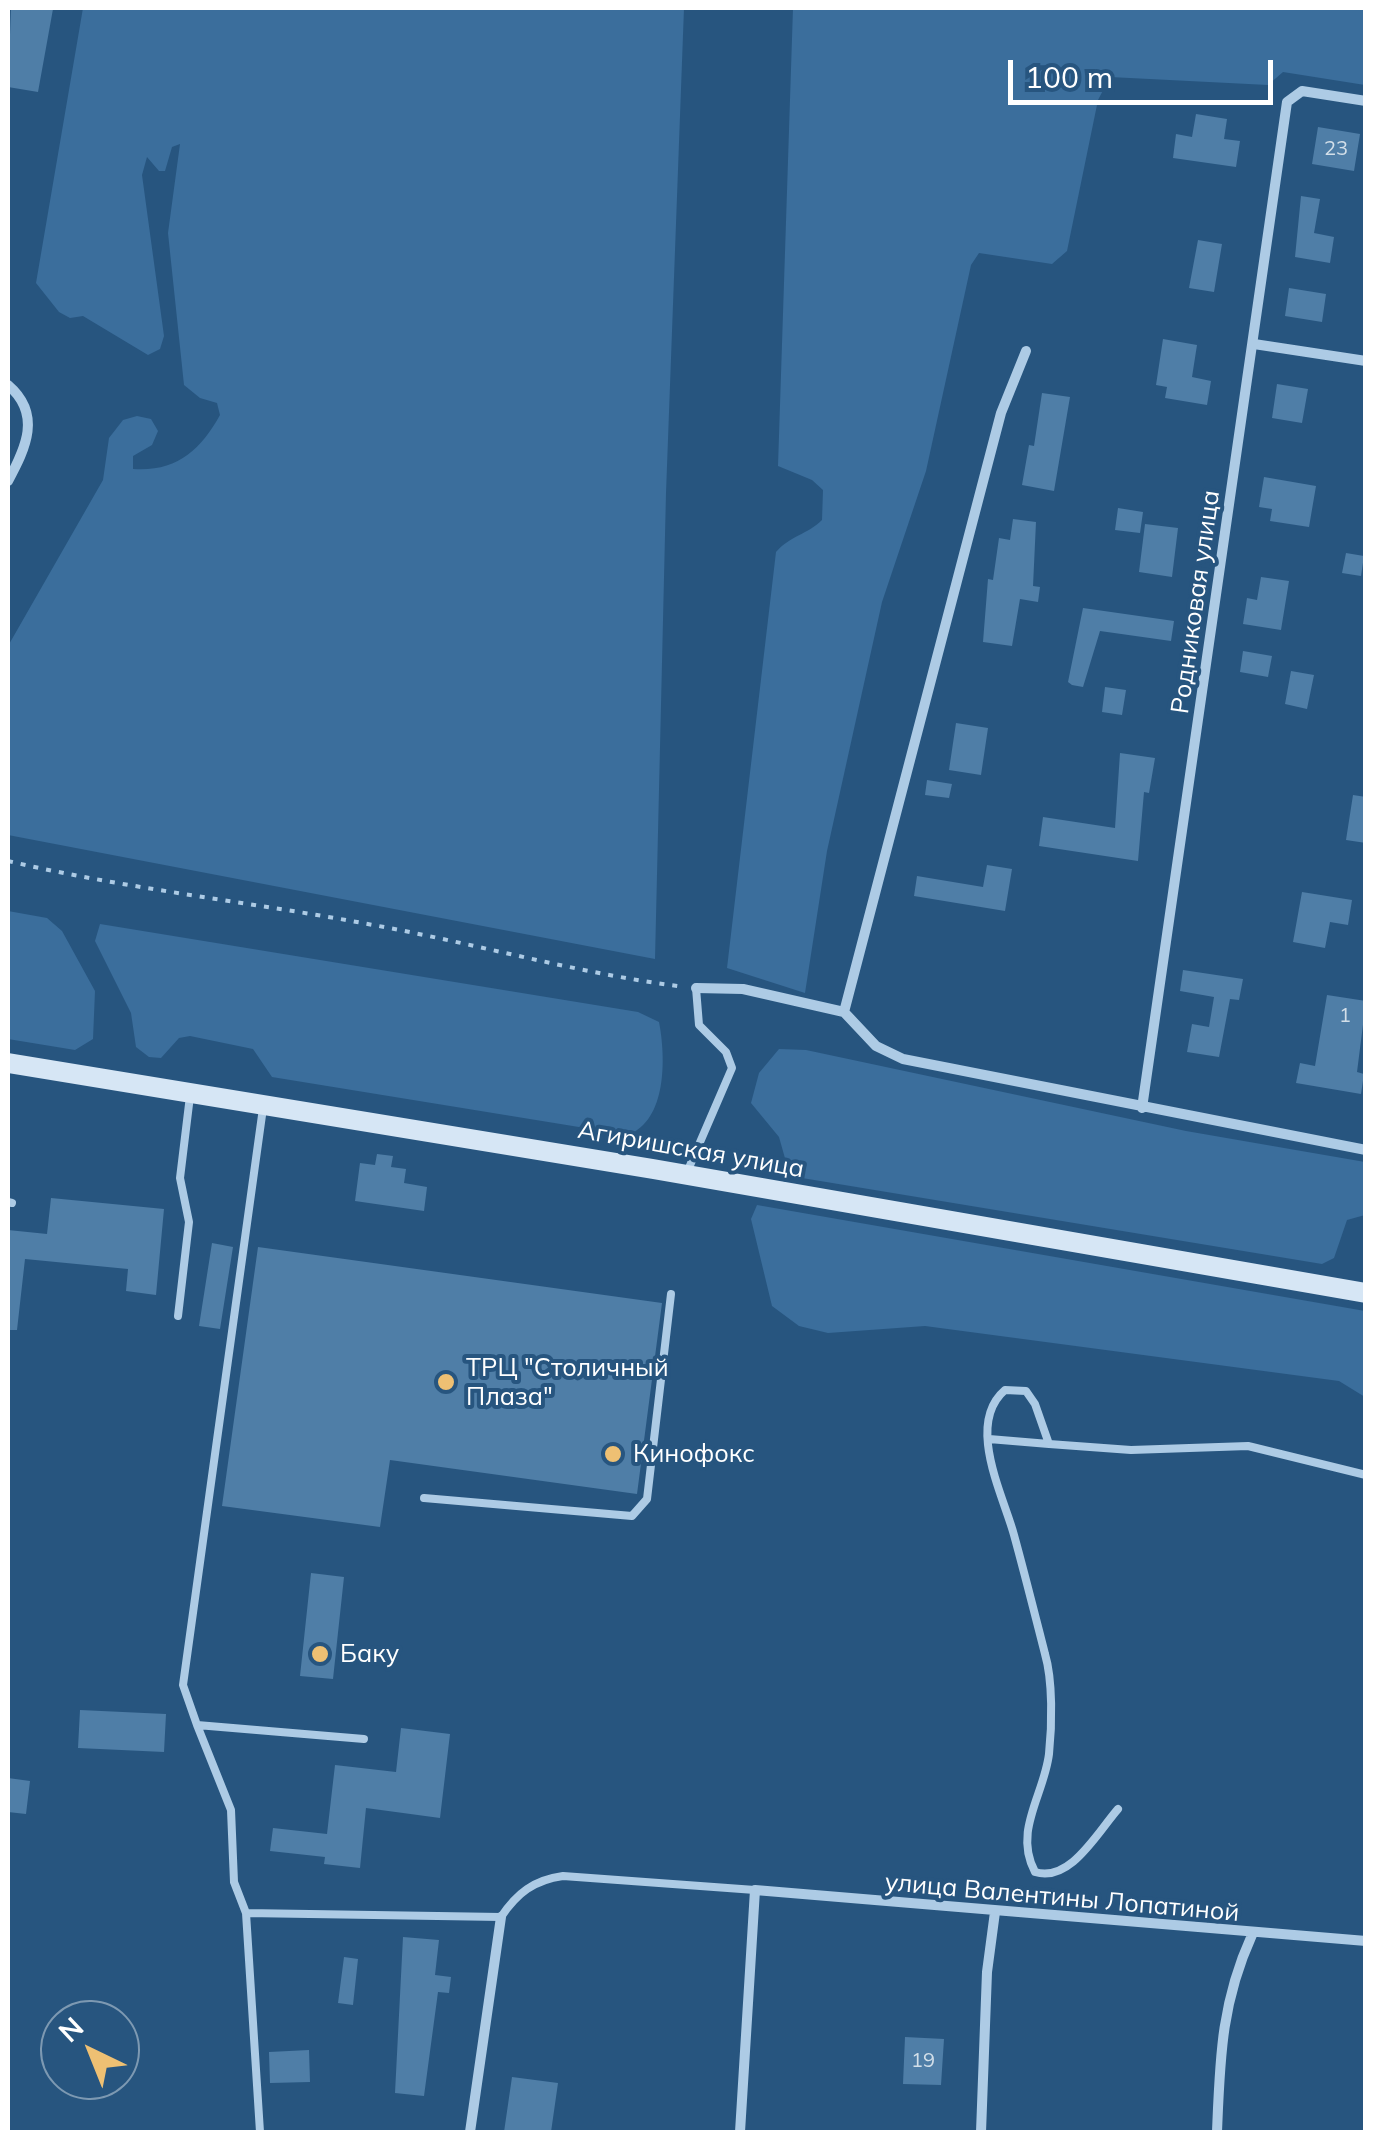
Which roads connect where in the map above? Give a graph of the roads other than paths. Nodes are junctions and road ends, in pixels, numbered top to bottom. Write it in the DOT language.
graph roads {
  1 [pos="1366,101"];
  2 [pos="1254,344"];
  3 [pos="1026,351"];
  4 [pos="1366,362"];
  5 [pos="8,386"];
  6 [pos="8,481"];
  7 [pos="696,988"];
  8 [pos="844,1012"];
  9 [pos="8,1063"];
  10 [pos="190,1092"];
  11 [pos="264,1103"];
  12 [pos="1142,1108"];
  13 [pos="1366,1150"];
  14 [pos="686,1174"];
  15 [pos="1366,1293"];
  16 [pos="671,1294"];
  17 [pos="178,1316"];
  18 [pos="989,1440"];
  19 [pos="1049,1444"];
  20 [pos="1366,1475"];
  21 [pos="424,1498"];
  22 [pos="197,1725"];
  23 [pos="364,1739"];
  24 [pos="1118,1809"];
  25 [pos="754,1890"];
  26 [pos="995,1912"];
  27 [pos="246,1913"];
  28 [pos="500,1917"];
  29 [pos="1252,1935"];
  30 [pos="1366,1941"];
  31 [pos="260,2132"];
  32 [pos="470,2132"];
  33 [pos="740,2132"];
  34 [pos="980,2132"];
  35 [pos="1217,2132"];
  1 -- 2 [label="street, Родниковая улица"];
  2 -- 4 [label="street"];
  2 -- 12 [label="street, Родниковая улица"];
  3 -- 8 [label="street"];
  5 -- 6 [label="street"];
  7 -- 8 [label="street"];
  7 -- 14 [label="lane"];
  8 -- 12 [label="street"];
  9 -- 10 [label="street, Агиришская улица"];
  10 -- 11 [label="street, Агиришская улица"];
  10 -- 17 [label="lane"];
  11 -- 14 [label="street, Агиришская улица"];
  11 -- 22 [label="lane"];
  12 -- 13 [label="street"];
  14 -- 15 [label="street, Агиришская улица"];
  16 -- 21 [label="lane"];
  18 -- 19 [label="lane"];
  18 -- 19 [label="lane"];
  18 -- 24 [label="lane"];
  19 -- 20 [label="lane"];
  22 -- 23 [label="lane"];
  22 -- 27 [label="lane"];
  25 -- 26 [label="street, улица Валентины Лопатиной"];
  25 -- 28 [label="lane"];
  25 -- 33 [label="street"];
  26 -- 29 [label="street, улица Валентины Лопатиной"];
  26 -- 34 [label="street"];
  27 -- 28 [label="lane"];
  27 -- 31 [label="lane"];
  28 -- 32 [label="street"];
  29 -- 30 [label="street, улица Валентины Лопатиной"];
  29 -- 35 [label="street"];
}
